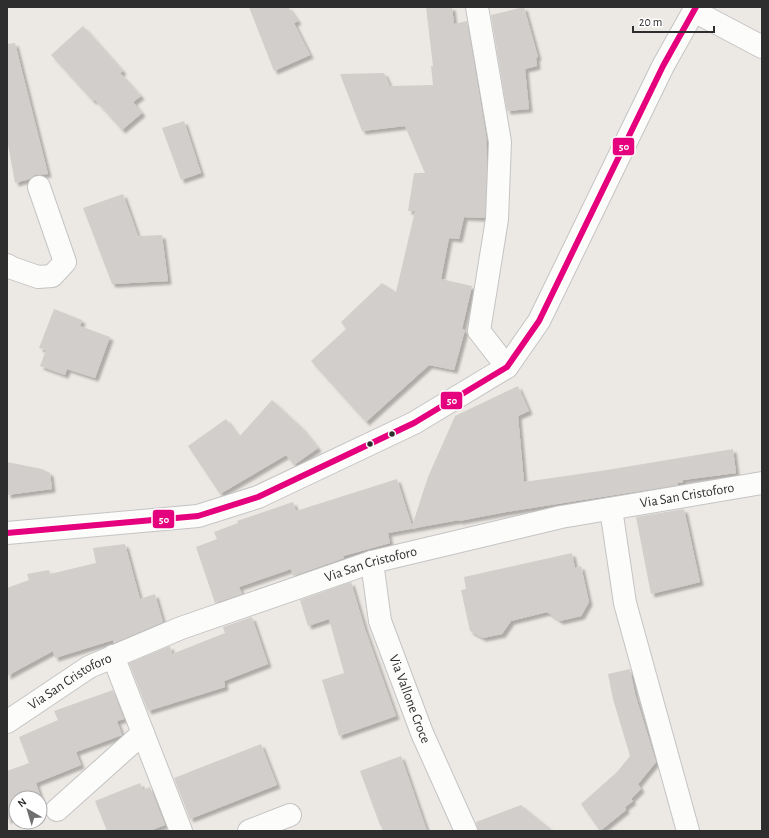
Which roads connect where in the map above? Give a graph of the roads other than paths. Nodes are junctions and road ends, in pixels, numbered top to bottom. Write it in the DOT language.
graph roads {
  1 [pos="477,7"];
  2 [pos="695,9"];
  3 [pos="762,47"];
  4 [pos="39,187"];
  5 [pos="7,265"];
  6 [pos="507,367"];
  7 [pos="762,483"];
  8 [pos="611,509"];
  9 [pos="7,533"];
  10 [pos="372,562"];
  11 [pos="113,656"];
  12 [pos="7,722"];
  13 [pos="143,733"];
  14 [pos="57,810"];
  15 [pos="290,816"];
  16 [pos="181,831"];
  17 [pos="249,831"];
  18 [pos="466,831"];
  19 [pos="688,831"];
  1 -- 6 [label="street"];
  2 -- 3 [label="street"];
  2 -- 6 [label="street"];
  4 -- 5 [label="street"];
  6 -- 9 [label="street"];
  7 -- 8 [label="street, Via San Cristoforo"];
  8 -- 10 [label="street, Via San Cristoforo"];
  8 -- 19 [label="street"];
  10 -- 11 [label="street, Via San Cristoforo"];
  10 -- 18 [label="street, Via Vallone Croce"];
  11 -- 12 [label="street, Via San Cristoforo"];
  11 -- 13 [label="street"];
  13 -- 14 [label="street"];
  13 -- 16 [label="street"];
  15 -- 17 [label="street"];
}
